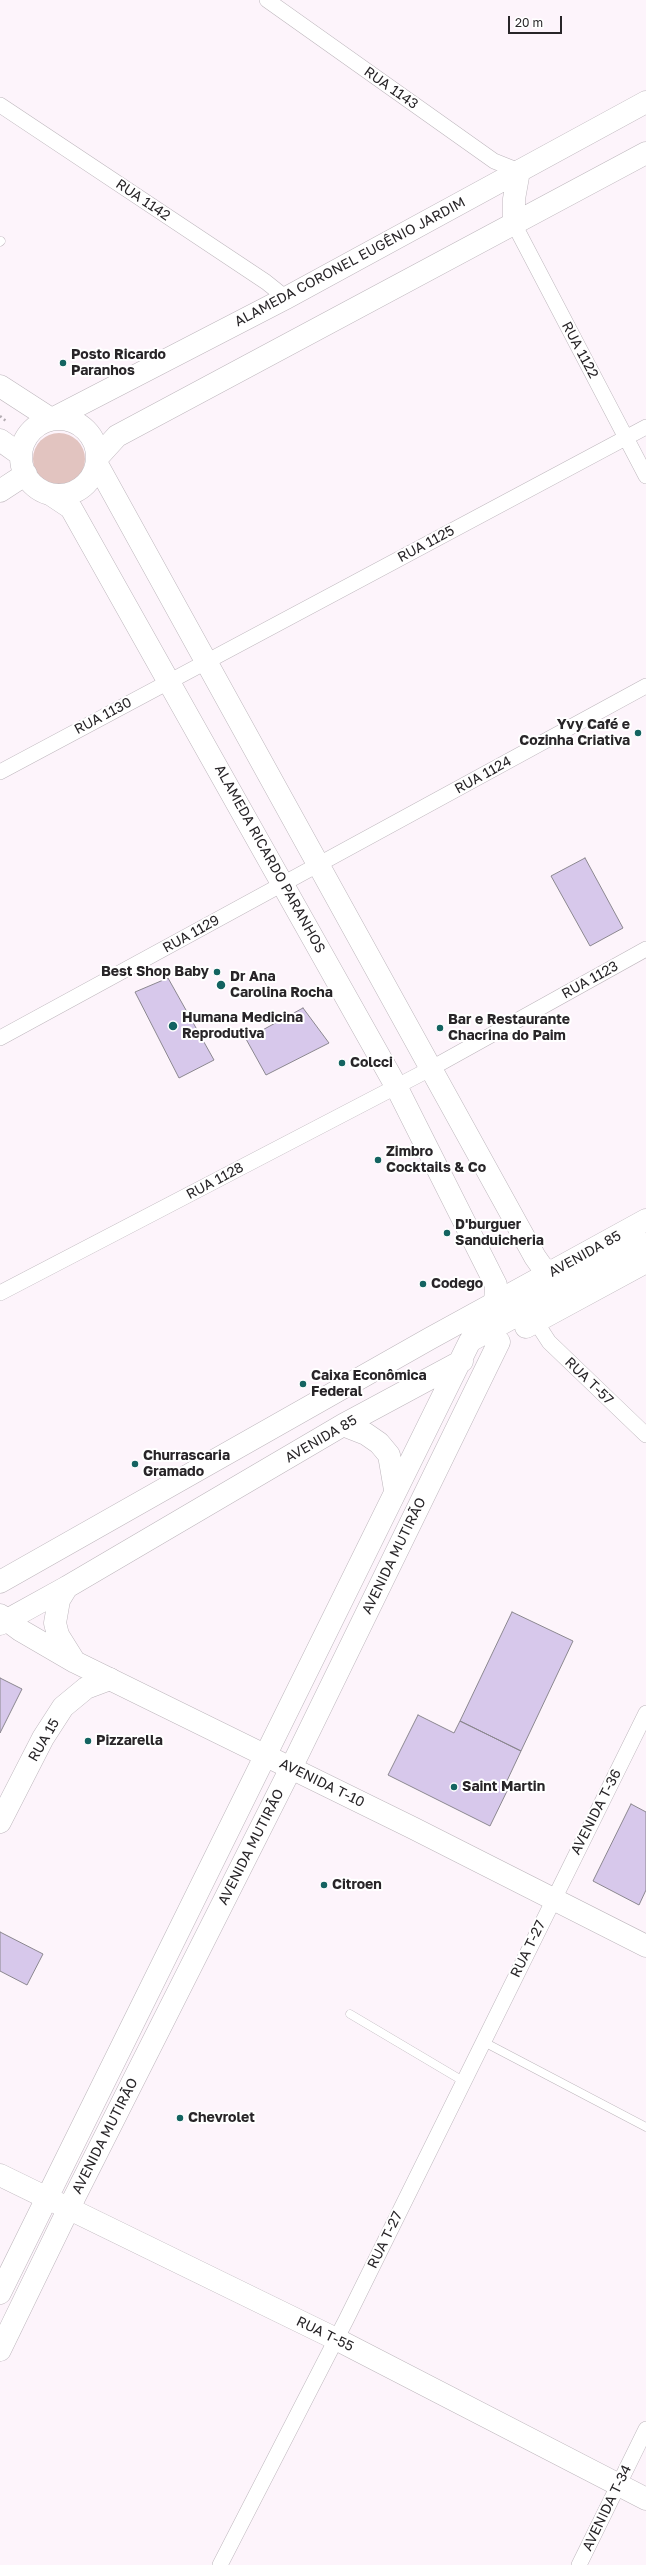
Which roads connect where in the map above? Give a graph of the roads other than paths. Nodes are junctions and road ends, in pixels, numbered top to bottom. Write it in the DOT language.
graph roads {
  1 [pos="267,0"];
  2 [pos="646,102"];
  3 [pos="0,105"];
  4 [pos="646,153"];
  5 [pos="519,171"];
  6 [pos="514,224"];
  7 [pos="286,298"];
  8 [pos="0,386"];
  9 [pos="52,419"];
  10 [pos="646,427"];
  11 [pos="625,438"];
  12 [pos="0,440"];
  13 [pos="97,461"];
  14 [pos="23,464"];
  15 [pos="646,476"];
  16 [pos="0,491"];
  17 [pos="50,494"];
  18 [pos="205,661"];
  19 [pos="169,680"];
  20 [pos="646,686"];
  21 [pos="0,772"];
  22 [pos="319,864"];
  23 [pos="284,884"];
  24 [pos="646,949"];
  25 [pos="0,1038"];
  26 [pos="430,1069"];
  27 [pos="396,1086"];
  28 [pos="646,1220"];
  29 [pos="646,1244"];
  30 [pos="646,1262"];
  31 [pos="552,1273"];
  32 [pos="0,1293"];
  33 [pos="495,1304"];
  34 [pos="536,1322"];
  35 [pos="499,1342"];
  36 [pos="458,1363"];
  37 [pos="344,1425"];
  38 [pos="646,1436"];
  39 [pos="395,1490"];
  40 [pos="0,1582"];
  41 [pos="67,1587"];
  42 [pos="2,1620"];
  43 [pos="75,1662"];
  44 [pos="110,1679"];
  45 [pos="646,1713"];
  46 [pos="265,1756"];
  47 [pos="291,1768"];
  48 [pos="0,1822"];
  49 [pos="550,1905"];
  50 [pos="646,1946"];
  51 [pos="350,2014"];
  52 [pos="482,2042"];
  53 [pos="463,2081"];
  54 [pos="646,2127"];
  55 [pos="0,2175"];
  56 [pos="47,2198"];
  57 [pos="68,2210"];
  58 [pos="0,2294"];
  59 [pos="336,2339"];
  60 [pos="0,2350"];
  61 [pos="646,2429"];
  62 [pos="618,2485"];
  63 [pos="646,2499"];
  64 [pos="220,2565"];
  65 [pos="579,2565"];
  1 -- 5 [label="street, RUA 1143"];
  2 -- 5 [label="main road, ALAMEDA CORONEL EUGÊNIO JARDIM"];
  3 -- 7 [label="street, RUA 1142"];
  4 -- 6 [label="main road"];
  5 -- 6 [label="main road"];
  5 -- 7 [label="main road, ALAMEDA CORONEL EUGÊNIO JARDIM"];
  6 -- 11 [label="street, RUA 1122"];
  6 -- 13 [label="main road"];
  7 -- 9 [label="main road, ALAMEDA CORONEL EUGÊNIO JARDIM"];
  8 -- 9 [label="main road"];
  9 -- 13 [label="main road"];
  9 -- 14 [label="main road"];
  10 -- 11 [label="street, RUA 1125"];
  11 -- 15 [label="street, RUA 1122"];
  11 -- 18 [label="street, RUA 1125"];
  12 -- 14 [label="main road"];
  13 -- 17 [label="main road"];
  13 -- 18 [label="main road"];
  14 -- 16 [label="main road"];
  14 -- 17 [label="main road"];
  17 -- 19 [label="main road, ALAMEDA RICARDO PARANHOS"];
  18 -- 19 [label="street, RUA 1130"];
  18 -- 22 [label="main road"];
  19 -- 21 [label="street, RUA 1130"];
  19 -- 23 [label="main road, ALAMEDA RICARDO PARANHOS"];
  20 -- 22 [label="street, RUA 1124"];
  22 -- 23 [label="street, RUA 1129"];
  22 -- 26 [label="main road"];
  23 -- 25 [label="street, RUA 1129"];
  23 -- 27 [label="main road, ALAMEDA RICARDO PARANHOS"];
  24 -- 26 [label="street, RUA 1123"];
  26 -- 27 [label="street, RUA 1128"];
  26 -- 31 [label="main road"];
  27 -- 32 [label="street, RUA 1128"];
  27 -- 33 [label="main road, ALAMEDA RICARDO PARANHOS"];
  28 -- 31 [label="main road, AVENIDA 85"];
  29 -- 36 [label="main road, AVENIDA MUTIRÃO"];
  30 -- 34 [label="main road, AVENIDA 85"];
  31 -- 33 [label="main road, AVENIDA 85"];
  33 -- 40 [label="main road, AVENIDA 85"];
  34 -- 35 [label="main road, AVENIDA 85"];
  34 -- 38 [label="street, RUA T-57"];
  35 -- 36 [label="main road, AVENIDA 85"];
  35 -- 47 [label="main road, AVENIDA MUTIRÃO"];
  36 -- 37 [label="main road, AVENIDA 85"];
  36 -- 39 [label="main road, AVENIDA MUTIRÃO"];
  37 -- 39 [label="main road"];
  37 -- 41 [label="main road, AVENIDA 85"];
  39 -- 46 [label="main road, AVENIDA MUTIRÃO"];
  41 -- 42 [label="main road, AVENIDA 85"];
  41 -- 43 [label="main road"];
  42 -- 43 [label="main road, AVENIDA T-10"];
  43 -- 44 [label="main road, AVENIDA T-10"];
  44 -- 46 [label="main road, AVENIDA T-10"];
  44 -- 48 [label="main road, RUA 15"];
  45 -- 49 [label="street, AVENIDA T-36"];
  46 -- 47 [label="main road, AVENIDA T-10"];
  46 -- 56 [label="main road, AVENIDA MUTIRÃO"];
  47 -- 49 [label="main road, AVENIDA T-10"];
  47 -- 57 [label="main road, AVENIDA MUTIRÃO"];
  49 -- 50 [label="main road, AVENIDA T-10"];
  49 -- 52 [label="street, RUA T-27"];
  51 -- 53 [label="lane"];
  52 -- 53 [label="street, RUA T-27"];
  52 -- 54 [label="lane"];
  53 -- 59 [label="street, RUA T-27"];
  55 -- 56 [label="main road, RUA T-55"];
  56 -- 57 [label="main road, RUA T-55"];
  56 -- 58 [label="main road, AVENIDA MUTIRÃO"];
  57 -- 59 [label="main road, RUA T-55"];
  57 -- 60 [label="main road, AVENIDA MUTIRÃO"];
  59 -- 62 [label="main road, RUA T-55"];
  59 -- 64 [label="street, RUA T-27"];
  61 -- 62 [label="street, AVENIDA T-34"];
  62 -- 63 [label="main road, RUA T-55"];
  62 -- 65 [label="street, AVENIDA T-34"];
}
